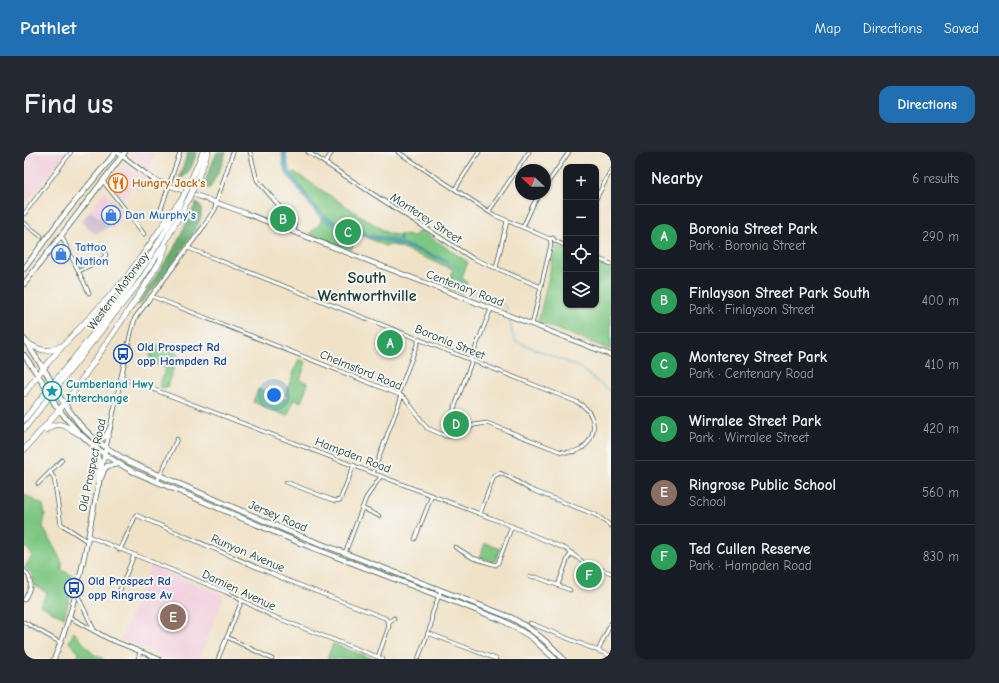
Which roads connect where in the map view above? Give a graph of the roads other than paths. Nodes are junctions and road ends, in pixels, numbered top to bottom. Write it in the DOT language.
graph roads {
  1 [pos="72,152"];
  2 [pos="116,152"];
  3 [pos="180,152"];
  4 [pos="203,152"];
  5 [pos="208,152"];
  6 [pos="233,152"];
  7 [pos="250,152"];
  8 [pos="308,152"];
  9 [pos="332,152"];
  10 [pos="398,152"];
  11 [pos="479,152"];
  12 [pos="529,152"];
  13 [pos="569,152"];
  14 [pos="123,154"];
  15 [pos="325,163"];
  16 [pos="611,170"];
  17 [pos="551,178"];
  18 [pos="103,181"];
  19 [pos="169,185"];
  20 [pos="192,186"];
  21 [pos="455,189"];
  22 [pos="599,193"];
  23 [pos="185,197"];
  24 [pos="536,200"];
  25 [pos="216,203"];
  26 [pos="489,211"];
  27 [pos="160,212"];
  28 [pos="24,214"];
  29 [pos="508,221"];
  30 [pos="24,223"];
  31 [pos="523,227"];
  32 [pos="294,233"];
  33 [pos="144,234"];
  34 [pos="171,234"];
  35 [pos="61,235"];
  36 [pos="40,236"];
  37 [pos="552,241"];
  38 [pos="563,245"];
  39 [pos="188,248"];
  40 [pos="104,250"];
  41 [pos="599,259"];
  42 [pos="611,264"];
  43 [pos="496,268"];
  44 [pos="24,269"];
  45 [pos="79,271"];
  46 [pos="24,284"];
  47 [pos="540,287"];
  48 [pos="89,293"];
  49 [pos="151,296"];
  50 [pos="491,309"];
  51 [pos="532,325"];
  52 [pos="72,336"];
  53 [pos="419,339"];
  54 [pos="25,340"];
  55 [pos="24,355"];
  56 [pos="611,355"];
  57 [pos="471,361"];
  58 [pos="43,368"];
  59 [pos="38,374"];
  60 [pos="121,376"];
  61 [pos="24,394"];
  62 [pos="400,394"];
  63 [pos="65,404"];
  64 [pos="58,408"];
  65 [pos="24,420"];
  66 [pos="110,428"];
  67 [pos="24,429"];
  68 [pos="79,434"];
  69 [pos="444,436"];
  70 [pos="177,439"];
  71 [pos="96,440"];
  72 [pos="93,446"];
  73 [pos="106,447"];
  74 [pos="24,450"];
  75 [pos="24,454"];
  76 [pos="105,454"];
  77 [pos="62,460"];
  78 [pos="119,464"];
  79 [pos="354,465"];
  80 [pos="50,472"];
  81 [pos="373,473"];
  82 [pos="159,476"];
  83 [pos="381,476"];
  84 [pos="157,482"];
  85 [pos="286,482"];
  86 [pos="38,484"];
  87 [pos="98,484"];
  88 [pos="432,495"];
  89 [pos="362,508"];
  90 [pos="480,514"];
  91 [pos="379,516"];
  92 [pos="512,526"];
  93 [pos="611,526"];
  94 [pos="87,539"];
  95 [pos="415,539"];
  96 [pos="455,547"];
  97 [pos="120,550"];
  98 [pos="345,553"];
  99 [pos="575,554"];
  100 [pos="134,555"];
  101 [pos="496,565"];
  102 [pos="498,569"];
  103 [pos="24,570"];
  104 [pos="611,573"];
  105 [pos="530,577"];
  106 [pos="558,585"];
  107 [pos="442,590"];
  108 [pos="570,590"];
  109 [pos="76,592"];
  110 [pos="118,595"];
  111 [pos="439,596"];
  112 [pos="24,600"];
  113 [pos="242,600"];
  114 [pos="69,617"];
  115 [pos="394,618"];
  116 [pos="24,622"];
  117 [pos="389,622"];
  118 [pos="530,623"];
  119 [pos="611,623"];
  120 [pos="94,630"];
  121 [pos="428,633"];
  122 [pos="227,638"];
  123 [pos="61,643"];
  124 [pos="598,650"];
  125 [pos="140,652"];
  126 [pos="611,656"];
  127 [pos="378,657"];
  128 [pos="54,659"];
  129 [pos="138,659"];
  130 [pos="159,659"];
  131 [pos="218,659"];
  132 [pos="272,659"];
  133 [pos="383,659"];
  134 [pos="418,659"];
  135 [pos="496,659"];
  136 [pos="555,659"];
  137 [pos="563,659"];
  1 -- 28 [label="street"];
  2 -- 14 [label="main road, Centenary Road"];
  2 -- 44 [label="highway"];
  3 -- 19 [label="street"];
  4 -- 20 [label="highway, Western Motorway"];
  5 -- 20 [label="highway, Western Motorway"];
  6 -- 25 [label="street"];
  7 -- 32 [label="street"];
  8 -- 15 [label="street, Monterey Street"];
  9 -- 15 [label="street"];
  10 -- 21 [label="street"];
  11 -- 21 [label="street"];
  12 -- 26 [label="street"];
  13 -- 17 [label="street"];
  14 -- 18 [label="highway"];
  14 -- 19 [label="main road, Centenary Road"];
  15 -- 43 [label="street, Monterey Street"];
  16 -- 22 [label="street"];
  18 -- 33 [label="street"];
  18 -- 35 [label="highway"];
  19 -- 25 [label="main road, Centenary Road"];
  19 -- 27 [label="street"];
  20 -- 23 [label="highway, Western Motorway, bridge"];
  21 -- 26 [label="street"];
  23 -- 34 [label="highway, Western Motorway"];
  23 -- 52 [label="highway"];
  23 -- 65 [label="highway, Western Motorway"];
  24 -- 31 [label="street"];
  25 -- 32 [label="main road, Centenary Road"];
  25 -- 39 [label="street, Old Prospect Road"];
  26 -- 29 [label="street"];
  29 -- 31 [label="street"];
  29 -- 43 [label="street"];
  30 -- 36 [label="street"];
  31 -- 37 [label="street"];
  32 -- 50 [label="main road, Centenary Road"];
  34 -- 63 [label="highway"];
  34 -- 67 [label="highway, Western Motorway"];
  35 -- 45 [label="street"];
  35 -- 46 [label="highway"];
  37 -- 38 [label="street"];
  37 -- 47 [label="street"];
  39 -- 49 [label="street, Old Prospect Road"];
  39 -- 53 [label="street, Boronia Street"];
  40 -- 45 [label="street"];
  41 -- 42 [label="street"];
  43 -- 47 [label="street, Monterey Street"];
  45 -- 48 [label="street"];
  47 -- 51 [label="street"];
  49 -- 60 [label="street, Old Prospect Road"];
  49 -- 62 [label="street, Chelmsford Road"];
  50 -- 51 [label="main road, Centenary Road"];
  50 -- 57 [label="street"];
  51 -- 56 [label="main road, Centenary Road"];
  52 -- 54 [label="highway"];
  52 -- 58 [label="highway"];
  53 -- 57 [label="street, Boronia Street"];
  53 -- 62 [label="street"];
  54 -- 58 [label="highway, Jersey Road"];
  55 -- 59 [label="highway, Jersey Road"];
  57 -- 69 [label="street"];
  57 -- 69 [label="street, Boronia Street"];
  58 -- 59 [label="highway"];
  58 -- 63 [label="highway, Jersey Road, bridge"];
  59 -- 61 [label="highway"];
  59 -- 64 [label="highway, Jersey Road, bridge"];
  60 -- 66 [label="street, Old Prospect Road"];
  60 -- 79 [label="street, Hampden Road"];
  62 -- 69 [label="street, Chelmsford Road"];
  62 -- 81 [label="street"];
  63 -- 64 [label="highway"];
  63 -- 71 [label="highway, Jersey Road"];
  64 -- 68 [label="highway, Jersey Road"];
  64 -- 74 [label="highway"];
  66 -- 71 [label="highway"];
  66 -- 73 [label="street, Old Prospect Road"];
  68 -- 72 [label="highway, Jersey Road"];
  68 -- 75 [label="highway"];
  70 -- 82 [label="street"];
  71 -- 73 [label="highway, Jersey Road"];
  72 -- 76 [label="highway, Jersey Road"];
  72 -- 87 [label="highway"];
  73 -- 76 [label="main road, Old Prospect Road"];
  73 -- 82 [label="highway, Jersey Road"];
  76 -- 78 [label="highway, Jersey Road"];
  76 -- 87 [label="main road, Old Prospect Road"];
  77 -- 80 [label="street"];
  78 -- 84 [label="highway, Jersey Road"];
  78 -- 87 [label="highway"];
  79 -- 81 [label="street, Hampden Road"];
  79 -- 85 [label="street"];
  80 -- 86 [label="street"];
  80 -- 94 [label="street, Damien Avenue"];
  81 -- 83 [label="street, Hampden Road"];
  82 -- 84 [label="street"];
  82 -- 98 [label="highway, Jersey Road"];
  83 -- 88 [label="street, Hampden Road"];
  83 -- 89 [label="street"];
  84 -- 111 [label="highway, Jersey Road"];
  87 -- 94 [label="main road, Old Prospect Road"];
  88 -- 90 [label="street, Hampden Road"];
  88 -- 95 [label="street"];
  89 -- 91 [label="street"];
  89 -- 98 [label="street"];
  90 -- 92 [label="street, Hampden Road"];
  90 -- 93 [label="street"];
  92 -- 99 [label="street, Hampden Road"];
  92 -- 101 [label="street"];
  94 -- 97 [label="street, Damien Avenue"];
  94 -- 109 [label="main road, Old Prospect Road"];
  96 -- 101 [label="street"];
  97 -- 100 [label="street, Damien Avenue"];
  97 -- 117 [label="street, Runyon Avenue"];
  98 -- 107 [label="highway, Jersey Road"];
  99 -- 104 [label="street, Hampden Road"];
  99 -- 106 [label="street"];
  100 -- 110 [label="street"];
  100 -- 113 [label="street, Damien Avenue"];
  101 -- 102 [label="street"];
  103 -- 112 [label="street"];
  105 -- 106 [label="street"];
  106 -- 108 [label="street"];
  107 -- 111 [label="street"];
  107 -- 137 [label="highway, Jersey Road"];
  109 -- 114 [label="main road, Old Prospect Road"];
  109 -- 120 [label="street"];
  111 -- 121 [label="street"];
  111 -- 136 [label="highway, Jersey Road"];
  113 -- 122 [label="street"];
  113 -- 127 [label="street, Damien Avenue"];
  114 -- 120 [label="street"];
  114 -- 123 [label="main road, Old Prospect Road"];
  115 -- 117 [label="street"];
  116 -- 123 [label="street"];
  117 -- 127 [label="street"];
  118 -- 124 [label="street"];
  119 -- 124 [label="street"];
  120 -- 125 [label="street"];
  121 -- 134 [label="street"];
  121 -- 135 [label="street"];
  122 -- 131 [label="street"];
  122 -- 132 [label="street"];
  123 -- 128 [label="main road, Old Prospect Road"];
  124 -- 126 [label="street"];
  125 -- 129 [label="street"];
  125 -- 130 [label="street"];
  127 -- 133 [label="street, Damien Avenue"];
}
